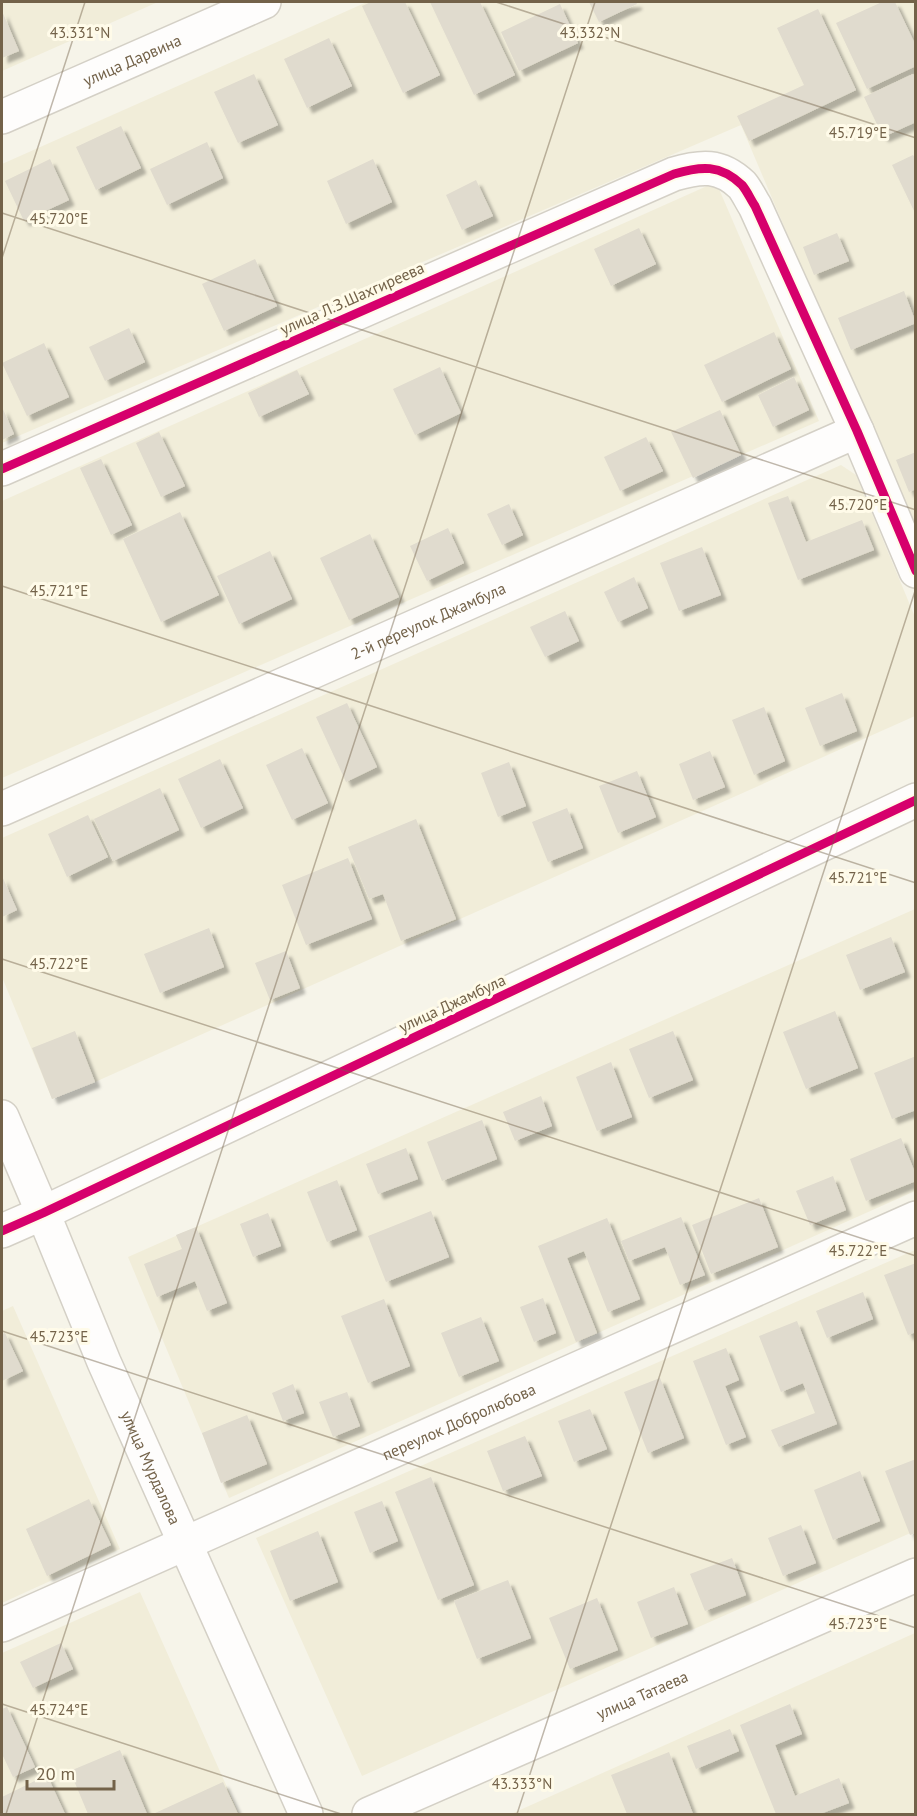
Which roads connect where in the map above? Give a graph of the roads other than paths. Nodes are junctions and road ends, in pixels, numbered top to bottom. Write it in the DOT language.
graph roads {
  1 [pos="264,2"];
  2 [pos="2,117"];
  3 [pos="857,431"];
  4 [pos="2,469"];
  5 [pos="915,571"];
  6 [pos="915,800"];
  7 [pos="2,809"];
  8 [pos="2,1117"];
  9 [pos="43,1213"];
  10 [pos="915,1218"];
  11 [pos="2,1231"];
  12 [pos="185,1543"];
  13 [pos="915,1575"];
  14 [pos="2,1625"];
  15 [pos="306,1815"];
  16 [pos="369,1815"];
  1 -- 2 [label="street, улица Дарвина"];
  3 -- 4 [label="street, улица Л.З.Шахгиреева"];
  3 -- 5 [label="street"];
  3 -- 7 [label="street, 2-й переулок Джамбула"];
  6 -- 9 [label="street, улица Джамбула"];
  8 -- 9 [label="street, улица Мурдалова"];
  9 -- 11 [label="street, улица Джамбула"];
  9 -- 12 [label="street, улица Мурдалова"];
  10 -- 12 [label="street, переулок Добролюбова"];
  12 -- 14 [label="street, переулок Добролюбова"];
  12 -- 15 [label="street, улица Мурдалова"];
  13 -- 16 [label="street, улица Татаева"];
}
